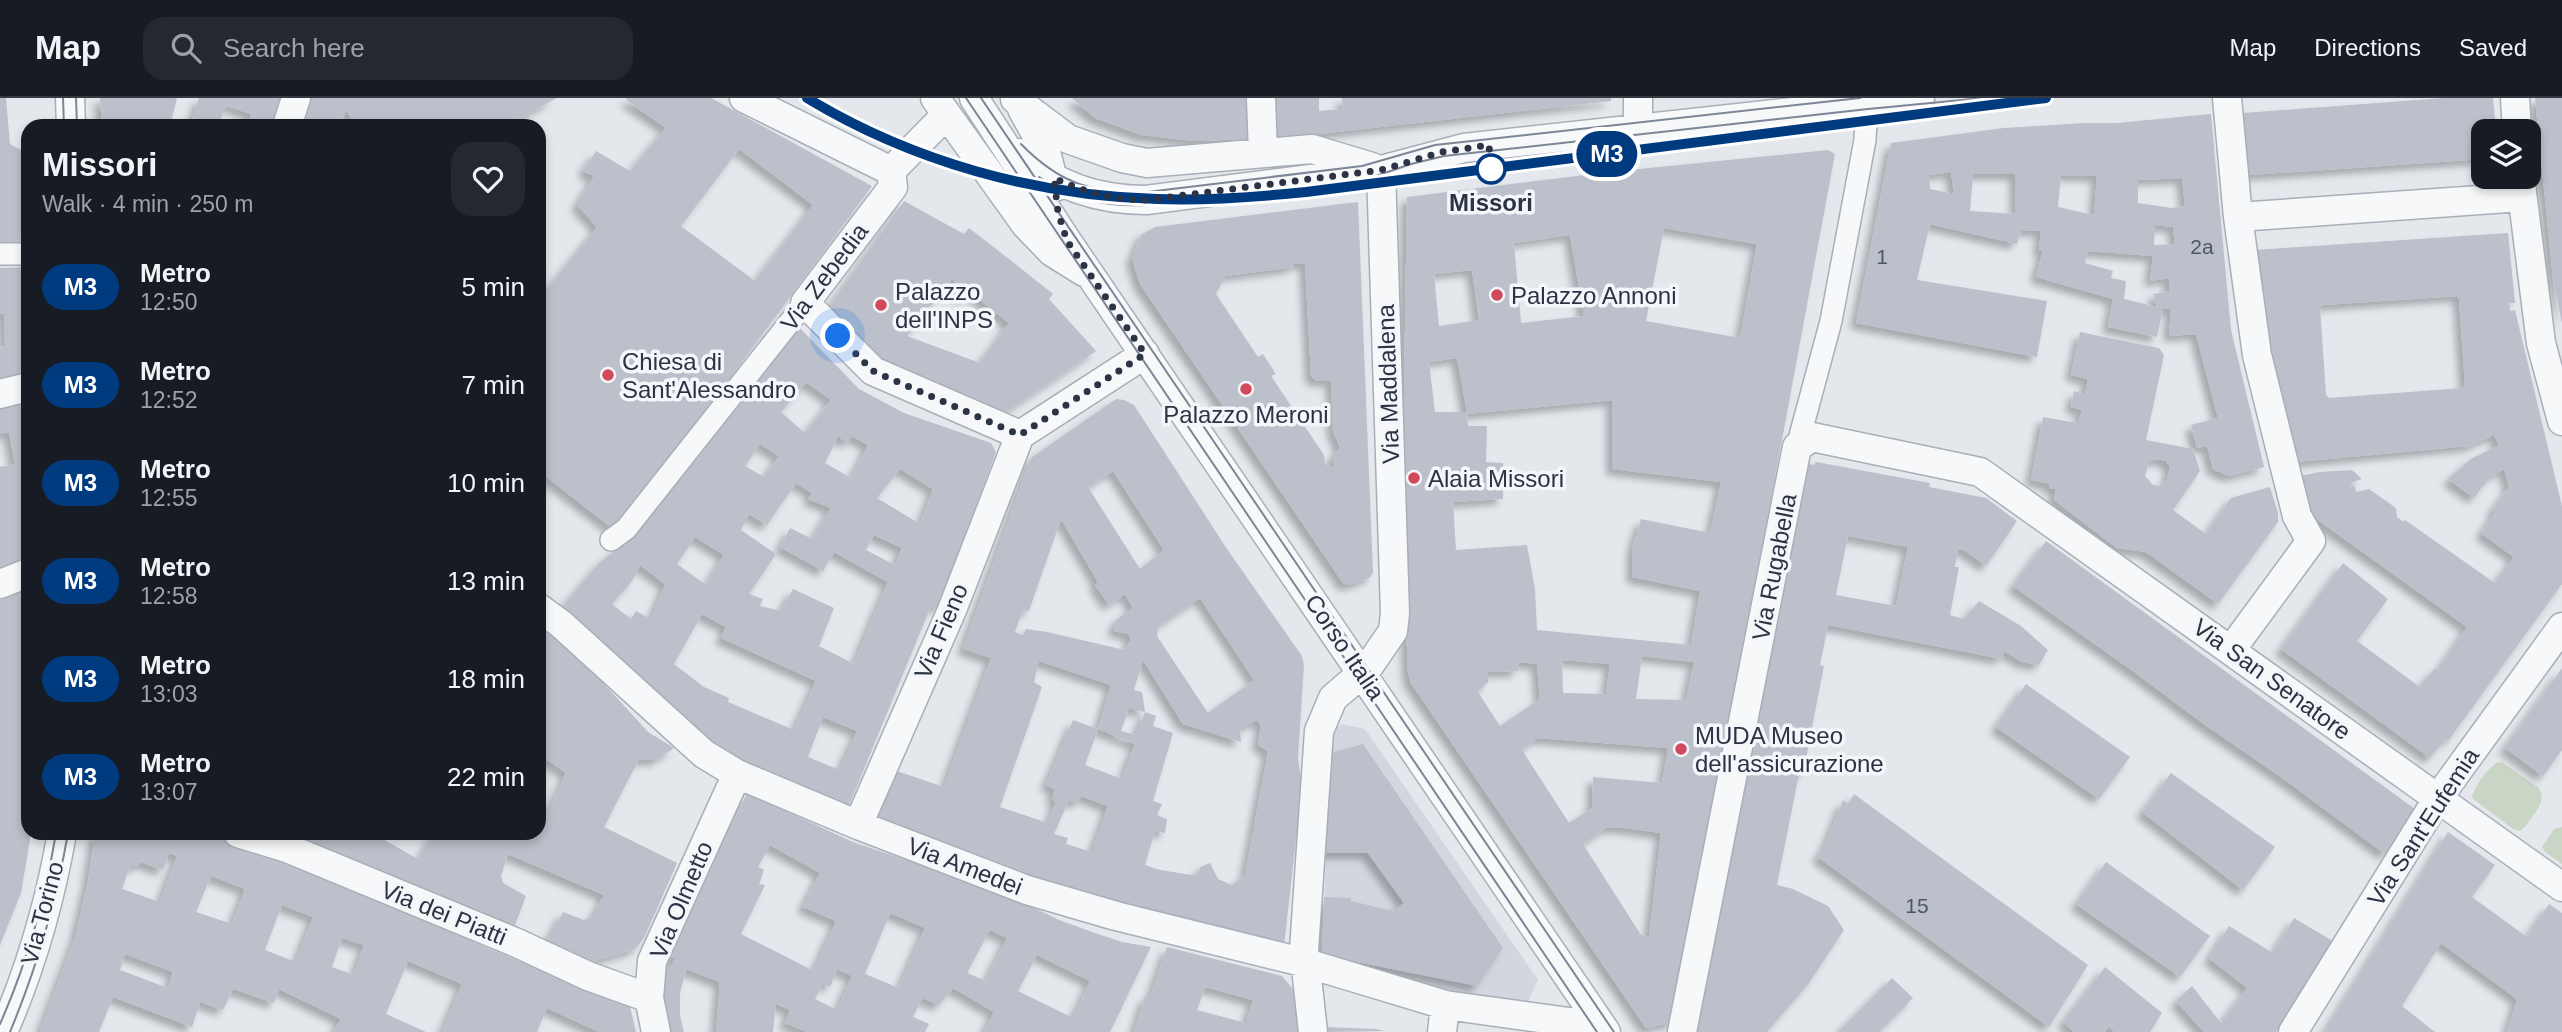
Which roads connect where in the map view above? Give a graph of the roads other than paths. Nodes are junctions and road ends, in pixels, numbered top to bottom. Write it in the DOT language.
graph roads {
  1 [pos="69,98"];
  2 [pos="296,98"];
  3 [pos="744,98"];
  4 [pos="974,98"];
  5 [pos="1015,98"];
  6 [pos="1261,98"];
  7 [pos="1638,98"];
  8 [pos="1920,98"];
  9 [pos="2227,98"];
  10 [pos="2515,98"];
  11 [pos="1867,103"];
  12 [pos="941,106"];
  13 [pos="70,119"];
  14 [pos="289,119"];
  15 [pos="2516,119"];
  16 [pos="1638,128"];
  17 [pos="995,129"];
  18 [pos="1263,153"];
  19 [pos="1381,170"];
  20 [pos="891,171"];
  21 [pos="1054,178"];
  22 [pos="2502,189"];
  23 [pos="2521,189"];
  24 [pos="2238,217"];
  25 [pos="1067,241"];
  26 [pos="0,254"];
  27 [pos="21,254"];
  28 [pos="1093,277"];
  29 [pos="805,303"];
  30 [pos="1145,354"];
  31 [pos="21,389"];
  32 [pos="0,394"];
  33 [pos="2562,421"];
  34 [pos="1020,435"];
  35 [pos="1797,447"];
  36 [pos="611,540"];
  37 [pos="21,576"];
  38 [pos="0,584"];
  39 [pos="546,614"];
  40 [pos="2562,627"];
  41 [pos="2231,650"];
  42 [pos="1362,672"];
  43 [pos="737,774"];
  44 [pos="2438,798"];
  45 [pos="858,825"];
  46 [pos="61,840"];
  47 [pos="260,840"];
  48 [pos="2562,887"];
  49 [pos="1306,963"];
  50 [pos="649,998"];
  51 [pos="1444,1018"];
  52 [pos="1600,1025"];
  53 [pos="3,1032"];
  54 [pos="656,1032"];
  55 [pos="1313,1032"];
  56 [pos="1682,1032"];
  57 [pos="2293,1032"];
  1 -- 13 [label="street"];
  2 -- 14 [label="street"];
  3 -- 20 [label="street"];
  4 -- 17 [label="street"];
  5 -- 18 [label="street"];
  5 -- 21 [label="street"];
  6 -- 18 [label="street"];
  7 -- 16 [label="street"];
  8 -- 11 [label="street"];
  9 -- 24 [label="street"];
  10 -- 15 [label="street"];
  11 -- 16 [label="street"];
  11 -- 35 [label="street, Via Rugabella"];
  12 -- 20 [label="street"];
  12 -- 28 [label="street"];
  16 -- 19 [label="street"];
  17 -- 21 [label="street"];
  17 -- 25 [label="street, Corso Italia"];
  18 -- 19 [label="street"];
  19 -- 21 [label="street"];
  19 -- 42 [label="street, Via Maddalena"];
  20 -- 29 [label="street, Via Zebedia"];
  21 -- 25 [label="street"];
  22 -- 24 [label="street"];
  23 -- 33 [label="street"];
  24 -- 41 [label="street"];
  25 -- 28 [label="street, Corso Italia"];
  26 -- 27 [label="street"];
  28 -- 30 [label="street, Corso Italia"];
  29 -- 34 [label="street"];
  29 -- 36 [label="street, Via Zebedia"];
  30 -- 34 [label="street"];
  30 -- 42 [label="street, Corso Italia"];
  31 -- 32 [label="street"];
  34 -- 45 [label="street, Via Fieno"];
  35 -- 41 [label="street, Via San Senatore"];
  35 -- 56 [label="street, Via Rugabella"];
  37 -- 38 [label="street"];
  39 -- 43 [label="street, Via Amedei"];
  40 -- 44 [label="street, Via Sant'Eufemia"];
  41 -- 44 [label="street, Via San Senatore"];
  42 -- 49 [label="street, Via Maddalena"];
  42 -- 52 [label="street, Corso Italia"];
  43 -- 45 [label="street, Via Amedei"];
  43 -- 50 [label="street, Via Olmetto"];
  44 -- 48 [label="street, Via San Senatore"];
  44 -- 57 [label="street, Via Sant'Eufemia"];
  45 -- 49 [label="street, Via Amedei"];
  46 -- 53 [label="street, Via Torino"];
  47 -- 50 [label="street, Via dei Piatti"];
  49 -- 51 [label="street, Via Amedei"];
  49 -- 55 [label="street, Via Maddalena"];
  50 -- 54 [label="street, Via Olmetto"];
  51 -- 52 [label="street, Via Amedei"];
}
